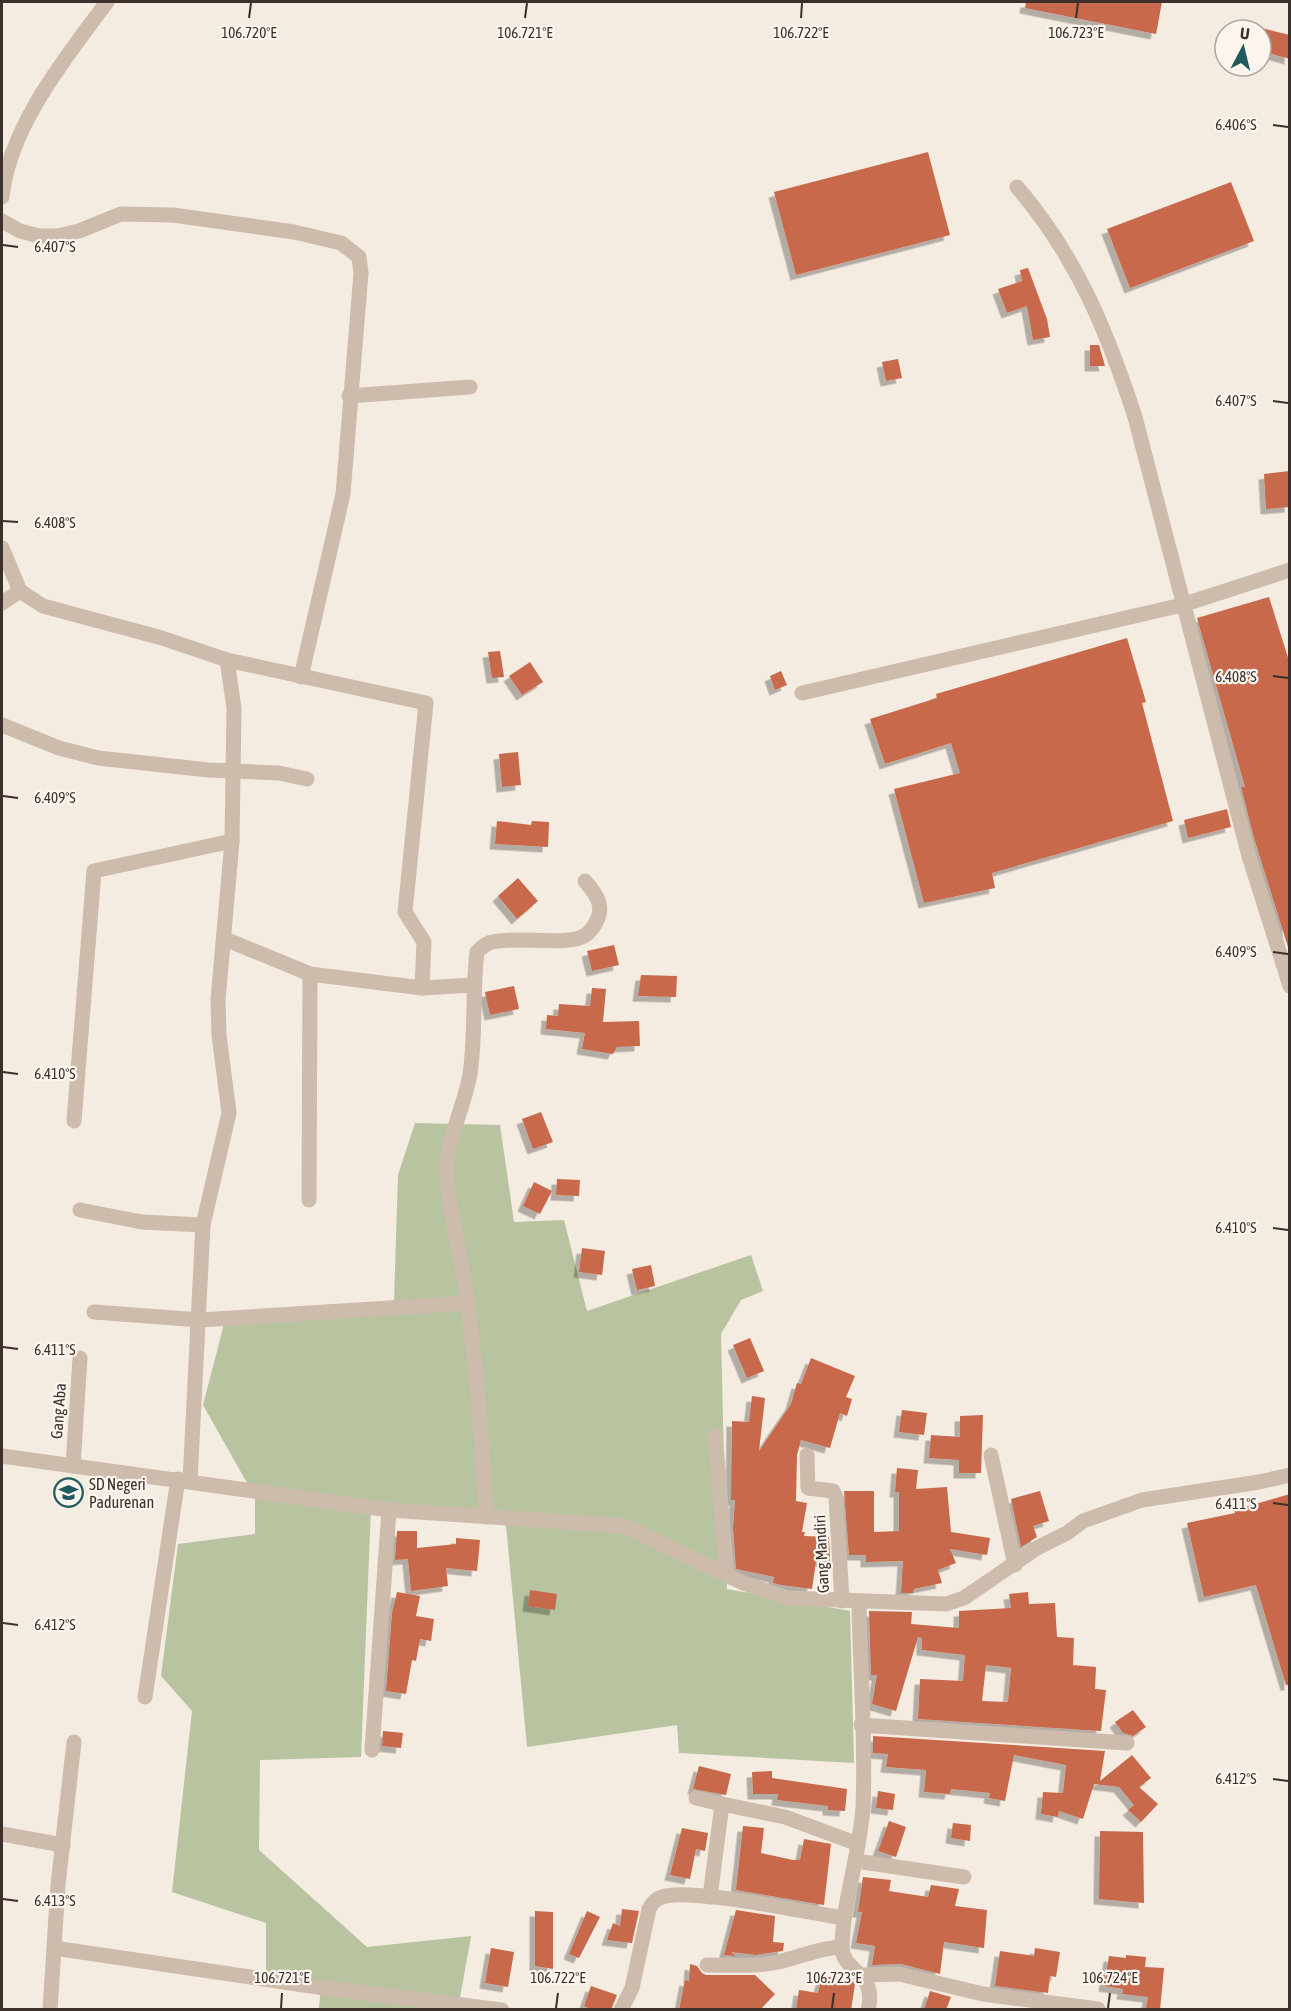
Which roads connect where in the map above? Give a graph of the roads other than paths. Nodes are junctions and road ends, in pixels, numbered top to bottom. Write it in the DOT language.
graph roads {
  1 [pos="107,2"];
  2 [pos="1017,188"];
  3 [pos="2,197"];
  4 [pos="2,221"];
  5 [pos="470,387"];
  6 [pos="349,396"];
  7 [pos="2,548"];
  8 [pos="1290,570"];
  9 [pos="20,591"];
  10 [pos="2,603"];
  11 [pos="1182,605"];
  12 [pos="227,660"];
  13 [pos="301,677"];
  14 [pos="802,693"];
  15 [pos="2,725"];
  16 [pos="233,770"];
  17 [pos="307,779"];
  18 [pos="232,841"];
  19 [pos="585,881"];
  20 [pos="225,939"];
  21 [pos="310,974"];
  22 [pos="473,985"];
  23 [pos="1290,986"];
  24 [pos="422,988"];
  25 [pos="74,1120"];
  26 [pos="309,1200"];
  27 [pos="80,1210"];
  28 [pos="203,1225"];
  29 [pos="468,1303"];
  30 [pos="94,1311"];
  31 [pos="200,1320"];
  32 [pos="80,1358"];
  33 [pos="715,1435"];
  34 [pos="807,1455"];
  35 [pos="991,1455"];
  36 [pos="2,1456"];
  37 [pos="73,1466"];
  38 [pos="1290,1475"];
  39 [pos="184,1480"];
  40 [pos="389,1510"];
  41 [pos="486,1517"];
  42 [pos="1015,1565"];
  43 [pos="727,1575"];
  44 [pos="842,1601"];
  45 [pos="859,1602"];
  46 [pos="145,1697"];
  47 [pos="861,1725"];
  48 [pos="74,1742"];
  49 [pos="1127,1743"];
  50 [pos="372,1750"];
  51 [pos="696,1797"];
  52 [pos="722,1804"];
  53 [pos="2,1834"];
  54 [pos="858,1844"];
  55 [pos="63,1845"];
  56 [pos="856,1861"];
  57 [pos="964,1877"];
  58 [pos="710,1897"];
  59 [pos="844,1918"];
  60 [pos="842,1947"];
  61 [pos="54,1948"];
  62 [pos="707,1965"];
  63 [pos="862,1975"];
  64 [pos="1098,2009"];
  65 [pos="50,2010"];
  66 [pos="502,2010"];
  67 [pos="621,2010"];
  68 [pos="868,2010"];
  1 -- 3 [label="street"];
  2 -- 11 [label="street"];
  4 -- 6 [label="street"];
  5 -- 6 [label="street"];
  6 -- 13 [label="street"];
  7 -- 9 [label="street"];
  8 -- 11 [label="street"];
  9 -- 10 [label="street"];
  9 -- 12 [label="street"];
  11 -- 14 [label="street"];
  11 -- 23 [label="street"];
  12 -- 13 [label="street"];
  12 -- 16 [label="street"];
  13 -- 24 [label="street"];
  15 -- 16 [label="street"];
  16 -- 17 [label="street"];
  16 -- 18 [label="street"];
  18 -- 20 [label="street"];
  18 -- 25 [label="street"];
  19 -- 22 [label="street"];
  20 -- 21 [label="street"];
  20 -- 28 [label="street"];
  21 -- 24 [label="street"];
  21 -- 26 [label="street"];
  22 -- 24 [label="street"];
  22 -- 29 [label="street"];
  27 -- 28 [label="street"];
  28 -- 31 [label="street"];
  29 -- 31 [label="street"];
  29 -- 41 [label="street"];
  30 -- 31 [label="street"];
  31 -- 39 [label="street"];
  32 -- 37 [label="street, Gang Aba"];
  33 -- 43 [label="street"];
  34 -- 44 [label="street, Gang Mandiri"];
  35 -- 42 [label="street"];
  36 -- 37 [label="street"];
  37 -- 39 [label="street"];
  38 -- 42 [label="street"];
  39 -- 40 [label="street"];
  39 -- 46 [label="street"];
  40 -- 41 [label="street"];
  40 -- 50 [label="street"];
  41 -- 43 [label="street"];
  42 -- 45 [label="street"];
  43 -- 44 [label="street"];
  44 -- 45 [label="street"];
  45 -- 47 [label="street"];
  47 -- 49 [label="street"];
  47 -- 54 [label="street"];
  48 -- 55 [label="street"];
  51 -- 52 [label="street"];
  52 -- 54 [label="street"];
  52 -- 58 [label="street"];
  53 -- 55 [label="street"];
  54 -- 56 [label="street"];
  55 -- 61 [label="street"];
  56 -- 57 [label="street"];
  56 -- 59 [label="street"];
  58 -- 59 [label="street"];
  58 -- 67 [label="street"];
  59 -- 60 [label="street"];
  60 -- 62 [label="street"];
  60 -- 63 [label="street"];
  61 -- 65 [label="street"];
  61 -- 66 [label="street"];
  63 -- 64 [label="street"];
  63 -- 68 [label="street"];
}
